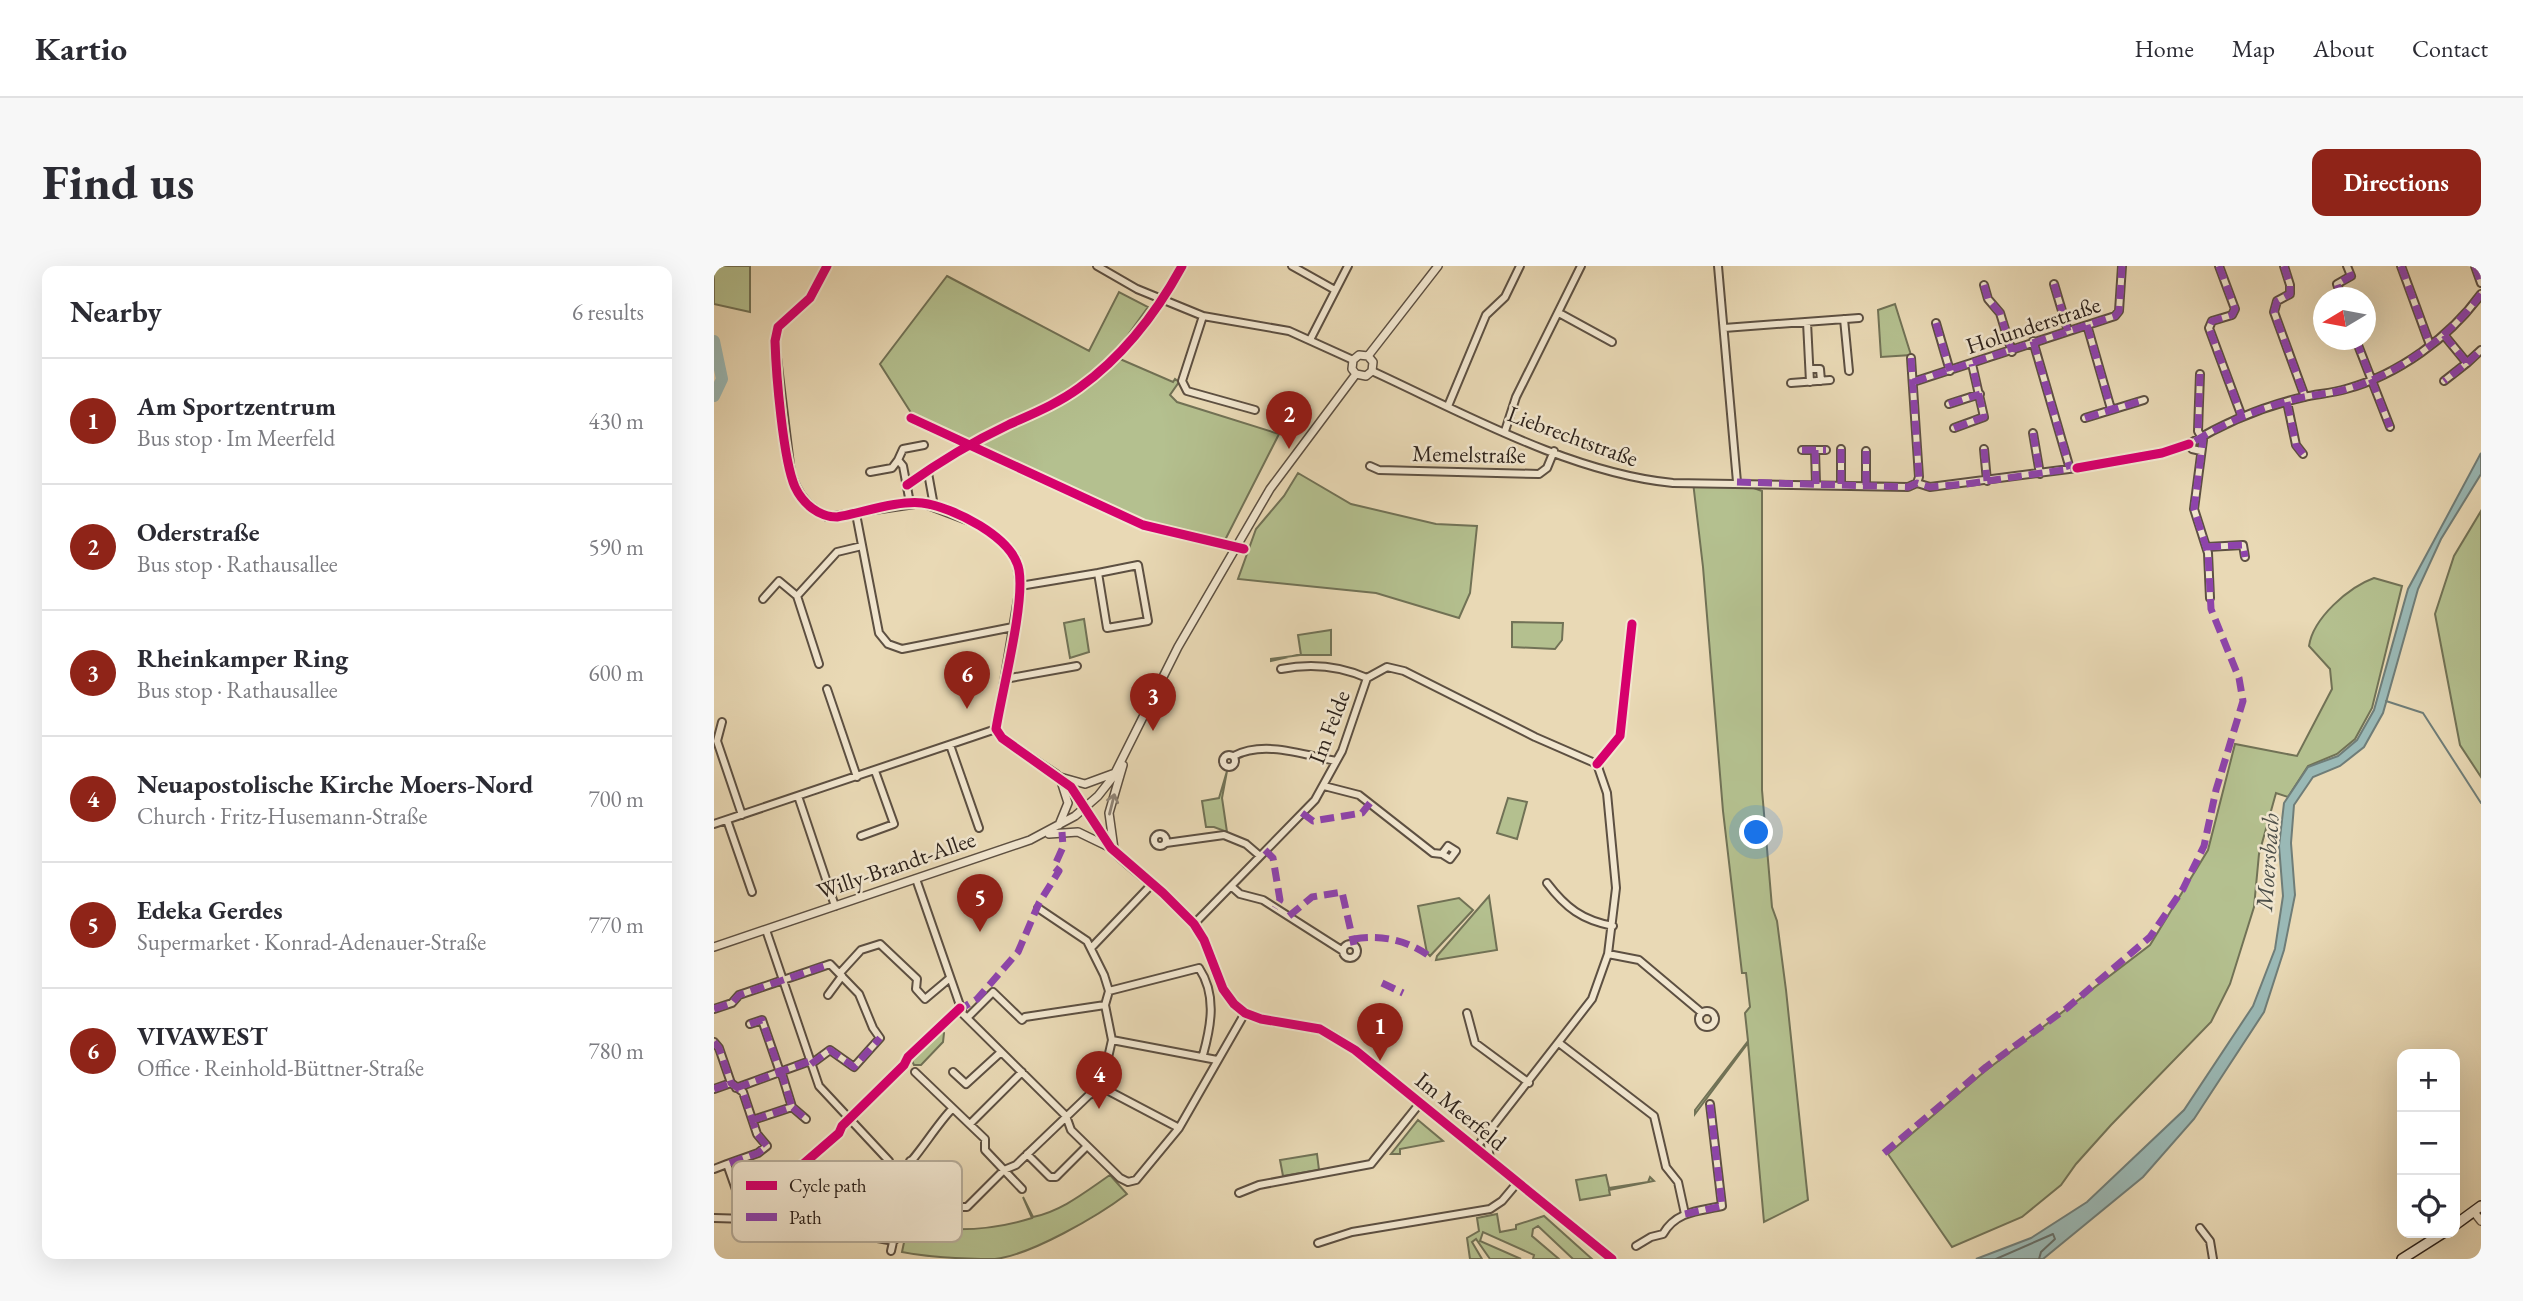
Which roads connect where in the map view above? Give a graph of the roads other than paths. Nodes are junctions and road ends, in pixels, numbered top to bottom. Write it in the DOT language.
graph roads {
  1 [pos="827,266"];
  2 [pos="1097,266"];
  3 [pos="1117,266"];
  4 [pos="1292,266"];
  5 [pos="1348,266"];
  6 [pos="1437,266"];
  7 [pos="1520,266"];
  8 [pos="1581,266"];
  9 [pos="1718,266"];
  10 [pos="2122,266"];
  11 [pos="2219,266"];
  12 [pos="2284,266"];
  13 [pos="2347,266"];
  14 [pos="2401,266"];
  15 [pos="2475,266"];
  16 [pos="1111,273"];
  17 [pos="2481,283"];
  18 [pos="2053,284"];
  19 [pos="1984,285"];
  20 [pos="2338,287"];
  21 [pos="1335,290"];
  22 [pos="2481,294"];
  23 [pos="1559,313"];
  24 [pos="1203,316"];
  25 [pos="1859,318"];
  26 [pos="1844,319"];
  27 [pos="1807,322"];
  28 [pos="1936,323"];
  29 [pos="2087,325"];
  30 [pos="1724,328"];
  31 [pos="2068,331"];
  32 [pos="2444,335"];
  33 [pos="1311,338"];
  34 [pos="2033,341"];
  35 [pos="1612,342"];
  36 [pos="2430,345"];
  37 [pos="2359,350"];
  38 [pos="2481,351"];
  39 [pos="2012,352"];
  40 [pos="1368,356"];
  41 [pos="1911,358"];
  42 [pos="1353,360"];
  43 [pos="2467,363"];
  44 [pos="1972,364"];
  45 [pos="1810,369"];
  46 [pos="1372,371"];
  47 [pos="1849,371"];
  48 [pos="1950,371"];
  49 [pos="1356,374"];
  50 [pos="2200,374"];
  51 [pos="1830,380"];
  52 [pos="2369,380"];
  53 [pos="1821,381"];
  54 [pos="2444,381"];
  55 [pos="1810,382"];
  56 [pos="1791,383"];
  57 [pos="1913,383"];
  58 [pos="1980,394"];
  59 [pos="2305,397"];
  60 [pos="2144,400"];
  61 [pos="2287,402"];
  62 [pos="1949,404"];
  63 [pos="1448,406"];
  64 [pos="2111,409"];
  65 [pos="1255,410"];
  66 [pos="2085,418"];
  67 [pos="2242,418"];
  68 [pos="2390,427"];
  69 [pos="1954,428"];
  70 [pos="1505,431"];
  71 [pos="2033,433"];
  72 [pos="2201,437"];
  73 [pos="924,445"];
  74 [pos="1841,449"];
  75 [pos="1984,449"];
  76 [pos="1802,450"];
  77 [pos="1815,450"];
  78 [pos="1826,450"];
  79 [pos="1554,451"];
  80 [pos="1866,451"];
  81 [pos="2201,451"];
  82 [pos="2303,454"];
  83 [pos="898,460"];
  84 [pos="1370,466"];
  85 [pos="870,472"];
  86 [pos="928,473"];
  87 [pos="2040,474"];
  88 [pos="1987,481"];
  89 [pos="1738,482"];
  90 [pos="1917,483"];
  91 [pos="1816,484"];
  92 [pos="1842,485"];
  93 [pos="1866,485"];
  94 [pos="910,503"];
  95 [pos="934,506"];
  96 [pos="856,514"];
  97 [pos="862,545"];
  98 [pos="2207,547"];
  99 [pos="2245,557"];
  100 [pos="1098,573"];
  101 [pos="1020,586"];
  102 [pos="797,596"];
  103 [pos="2210,598"];
  104 [pos="763,599"];
  105 [pos="1013,627"];
  106 [pos="819,664"];
  107 [pos="1077,666"];
  108 [pos="1281,669"];
  109 [pos="1367,678"];
  110 [pos="1004,679"];
  111 [pos="827,689"];
  112 [pos="722,722"];
  113 [pos="996,729"];
  114 [pos="950,745"];
  115 [pos="1127,755"];
  116 [pos="1234,757"];
  117 [pos="1336,761"];
  118 [pos="875,771"];
  119 [pos="1116,772"];
  120 [pos="857,777"];
  121 [pos="1060,777"];
  122 [pos="1324,786"];
  123 [pos="798,796"];
  124 [pos="1085,808"];
  125 [pos="741,815"];
  126 [pos="727,820"];
  127 [pos="714,824"];
  128 [pos="1058,827"];
  129 [pos="979,828"];
  130 [pos="1041,835"];
  131 [pos="861,836"];
  132 [pos="1166,843"];
  133 [pos="1113,851"];
  134 [pos="1442,854"];
  135 [pos="1260,856"];
  136 [pos="916,879"];
  137 [pos="1547,883"];
  138 [pos="1152,884"];
  139 [pos="1231,886"];
  140 [pos="752,892"];
  141 [pos="835,906"];
  142 [pos="1038,908"];
  143 [pos="1194,924"];
  144 [pos="1613,926"];
  145 [pos="766,930"];
  146 [pos="714,947"];
  147 [pos="1093,947"];
  148 [pos="1343,951"];
  149 [pos="1608,954"];
  150 [pos="841,975"];
  151 [pos="950,978"];
  152 [pos="783,979"];
  153 [pos="1110,992"];
  154 [pos="828,995"];
  155 [pos="1105,1005"];
  156 [pos="714,1009"];
  157 [pos="1245,1013"];
  158 [pos="1467,1013"];
  159 [pos="1702,1013"];
  160 [pos="967,1018"];
  161 [pos="750,1024"];
  162 [pos="1112,1040"];
  163 [pos="714,1042"];
  164 [pos="1559,1043"];
  165 [pos="1001,1052"];
  166 [pos="1203,1055"];
  167 [pos="1217,1060"];
  168 [pos="810,1062"];
  169 [pos="780,1071"];
  170 [pos="915,1072"];
  171 [pos="953,1072"];
  172 [pos="1021,1072"];
  173 [pos="1529,1083"];
  174 [pos="734,1086"];
  175 [pos="714,1089"];
  176 [pos="1105,1089"];
  177 [pos="1420,1103"];
  178 [pos="1710,1104"];
  179 [pos="792,1107"];
  180 [pos="952,1109"];
  181 [pos="1066,1116"];
  182 [pos="806,1119"];
  183 [pos="753,1120"];
  184 [pos="970,1124"];
  185 [pos="1179,1128"];
  186 [pos="1488,1136"];
  187 [pos="1087,1146"];
  188 [pos="1476,1148"];
  189 [pos="1027,1154"];
  190 [pos="1490,1160"];
  191 [pos="735,1161"];
  192 [pos="888,1161"];
  193 [pos="910,1161"];
  194 [pos="732,1162"];
  195 [pos="727,1164"];
  196 [pos="714,1168"];
  197 [pos="1004,1170"];
  198 [pos="732,1178"];
  199 [pos="1518,1182"];
  200 [pos="1022,1189"];
  201 [pos="1239,1194"];
  202 [pos="962,1207"];
  203 [pos="2477,1209"];
  204 [pos="1685,1214"];
  205 [pos="714,1218"];
  206 [pos="732,1218"];
  207 [pos="2460,1221"];
  208 [pos="2481,1221"];
  209 [pos="2200,1228"];
  210 [pos="2435,1238"];
  211 [pos="894,1242"];
  212 [pos="1318,1243"];
  213 [pos="1636,1246"];
  214 [pos="891,1251"];
  215 [pos="1612,1259"];
  216 [pos="2214,1259"];
  217 [pos="2402,1259"];
  1 -- 96 [label="street"];
  2 -- 16 [label="street"];
  3 -- 16 [label="street"];
  4 -- 21 [label="street"];
  5 -- 21 [label="street"];
  6 -- 40 [label="street"];
  7 -- 63 [label="street"];
  8 -- 23 [label="street"];
  9 -- 30 [label="street"];
  10 -- 29 [label="street, Holunderstraße"];
  11 -- 67 [label="street"];
  12 -- 59 [label="street"];
  13 -- 20 [label="street"];
  14 -- 36 [label="street"];
  15 -- 17 [label="street"];
  16 -- 24 [label="street"];
  18 -- 31 [label="street"];
  19 -- 39 [label="street"];
  21 -- 33 [label="street"];
  22 -- 32 [label="street"];
  23 -- 35 [label="street"];
  23 -- 70 [label="street"];
  24 -- 33 [label="street"];
  24 -- 65 [label="street"];
  25 -- 26 [label="street"];
  26 -- 27 [label="street"];
  26 -- 47 [label="street"];
  27 -- 30 [label="street"];
  27 -- 45 [label="street"];
  28 -- 48 [label="street"];
  29 -- 31 [label="street, Holunderstraße"];
  29 -- 64 [label="street"];
  30 -- 89 [label="street"];
  31 -- 34 [label="street, Holunderstraße"];
  32 -- 36 [label="street"];
  32 -- 43 [label="street"];
  33 -- 42 [label="street"];
  34 -- 39 [label="street, Holunderstraße"];
  34 -- 87 [label="street, Liebrechtstraße"];
  36 -- 52 [label="street"];
  37 -- 52 [label="street"];
  38 -- 43 [label="street"];
  39 -- 44 [label="street, Holunderstraße"];
  40 -- 42 [label="street"];
  40 -- 46 [label="street"];
  41 -- 57 [label="street"];
  42 -- 49 [label="street"];
  43 -- 54 [label="street"];
  44 -- 48 [label="street, Holunderstraße"];
  44 -- 58 [label="street"];
  45 -- 53 [label="street"];
  45 -- 55 [label="street"];
  46 -- 49 [label="street"];
  46 -- 63 [label="street, Liebrechtstraße"];
  48 -- 57 [label="street, Holunderstraße"];
  49 -- 115 [label="street"];
  50 -- 72 [label="street"];
  51 -- 53 [label="street"];
  52 -- 59 [label="street"];
  52 -- 68 [label="street"];
  53 -- 55 [label="street"];
  55 -- 56 [label="street"];
  57 -- 90 [label="street"];
  58 -- 62 [label="street"];
  58 -- 69 [label="street"];
  59 -- 61 [label="street"];
  60 -- 64 [label="street"];
  61 -- 67 [label="street"];
  61 -- 82 [label="street"];
  63 -- 70 [label="street, Liebrechtstraße"];
  64 -- 66 [label="street"];
  67 -- 72 [label="street"];
  70 -- 79 [label="street, Liebrechtstraße"];
  71 -- 87 [label="street"];
  72 -- 81 [label="street"];
  72 -- 81 [label="street"];
  73 -- 83 [label="street"];
  74 -- 92 [label="street"];
  75 -- 88 [label="street"];
  76 -- 77 [label="street"];
  77 -- 78 [label="street"];
  77 -- 91 [label="street"];
  79 -- 84 [label="street, Memelstraße"];
  79 -- 89 [label="street, Liebrechtstraße"];
  80 -- 93 [label="street"];
  81 -- 98 [label="street"];
  83 -- 85 [label="street"];
  83 -- 94 [label="street"];
  86 -- 95 [label="street"];
  87 -- 88 [label="street, Liebrechtstraße"];
  88 -- 90 [label="street, Liebrechtstraße"];
  89 -- 91 [label="street, Liebrechtstraße"];
  90 -- 93 [label="street, Liebrechtstraße"];
  91 -- 92 [label="street, Liebrechtstraße"];
  92 -- 93 [label="street, Liebrechtstraße"];
  94 -- 95 [label="street"];
  94 -- 96 [label="street"];
  95 -- 101 [label="street"];
  96 -- 97 [label="street"];
  97 -- 102 [label="street"];
  97 -- 105 [label="street"];
  98 -- 99 [label="street"];
  98 -- 103 [label="street"];
  100 -- 100 [label="street"];
  100 -- 101 [label="street"];
  101 -- 105 [label="street"];
  102 -- 104 [label="street"];
  102 -- 106 [label="street"];
  105 -- 110 [label="street"];
  107 -- 110 [label="street"];
  108 -- 109 [label="street"];
  109 -- 117 [label="street, Im Felde"];
  109 -- 144 [label="street, Im Felde"];
  110 -- 113 [label="street"];
  111 -- 120 [label="street"];
  112 -- 125 [label="street"];
  113 -- 114 [label="street"];
  113 -- 121 [label="street"];
  114 -- 118 [label="street"];
  114 -- 129 [label="street"];
  115 -- 119 [label="street, Willy-Brandt-Allee"];
  133 -- 115 [label="street, one-way"];
  116 -- 117 [label="street"];
  117 -- 122 [label="street, Im Felde"];
  118 -- 120 [label="street"];
  118 -- 131 [label="street"];
  119 -- 121 [label="street"];
  119 -- 124 [label="street, Willy-Brandt-Allee"];
  120 -- 123 [label="street"];
  121 -- 124 [label="street"];
  121 -- 128 [label="street"];
  122 -- 134 [label="street"];
  122 -- 135 [label="street, Im Felde"];
  123 -- 125 [label="street"];
  123 -- 141 [label="street"];
  124 -- 128 [label="street, Willy-Brandt-Allee"];
  124 -- 133 [label="street"];
  125 -- 126 [label="street"];
  126 -- 127 [label="street"];
  126 -- 140 [label="street"];
  128 -- 130 [label="street, Willy-Brandt-Allee"];
  130 -- 133 [label="street"];
  130 -- 136 [label="street, Willy-Brandt-Allee"];
  132 -- 135 [label="street"];
  133 -- 138 [label="street"];
  135 -- 139 [label="street, Im Felde"];
  136 -- 141 [label="street, Willy-Brandt-Allee"];
  136 -- 151 [label="street"];
  137 -- 144 [label="street"];
  138 -- 143 [label="street"];
  138 -- 147 [label="street"];
  139 -- 143 [label="street, Im Felde"];
  139 -- 148 [label="street"];
  141 -- 145 [label="street, Willy-Brandt-Allee"];
  142 -- 147 [label="street"];
  143 -- 157 [label="street"];
  144 -- 149 [label="street, Im Felde"];
  145 -- 146 [label="street, Willy-Brandt-Allee"];
  145 -- 152 [label="street"];
  147 -- 153 [label="street"];
  149 -- 159 [label="street"];
  149 -- 164 [label="street, Im Felde"];
  150 -- 151 [label="street"];
  150 -- 152 [label="street"];
  150 -- 154 [label="street"];
  150 -- 168 [label="street"];
  151 -- 160 [label="street"];
  152 -- 156 [label="street"];
  152 -- 168 [label="street"];
  153 -- 155 [label="street"];
  153 -- 166 [label="street"];
  155 -- 160 [label="street"];
  155 -- 162 [label="street"];
  157 -- 167 [label="street"];
  157 -- 177 [label="street, Im Meerfeld"];
  158 -- 173 [label="street"];
  160 -- 165 [label="street"];
  161 -- 169 [label="street"];
  162 -- 166 [label="street"];
  162 -- 176 [label="street"];
  163 -- 174 [label="street"];
  164 -- 173 [label="street, Im Felde"];
  164 -- 204 [label="street"];
  165 -- 171 [label="street"];
  165 -- 172 [label="street"];
  166 -- 167 [label="street"];
  167 -- 185 [label="street"];
  168 -- 169 [label="street"];
  168 -- 192 [label="street"];
  169 -- 174 [label="street"];
  169 -- 179 [label="street"];
  170 -- 180 [label="street"];
  172 -- 181 [label="street"];
  172 -- 184 [label="street"];
  173 -- 186 [label="street, Im Felde"];
  174 -- 175 [label="street"];
  174 -- 183 [label="street"];
  176 -- 181 [label="street"];
  176 -- 185 [label="street"];
  177 -- 188 [label="street, Im Meerfeld"];
  177 -- 201 [label="street"];
  178 -- 204 [label="street"];
  179 -- 182 [label="street"];
  179 -- 183 [label="street"];
  180 -- 184 [label="street"];
  180 -- 193 [label="street"];
  181 -- 187 [label="street"];
  181 -- 189 [label="street"];
  183 -- 191 [label="street"];
  184 -- 197 [label="street"];
  185 -- 187 [label="street"];
  186 -- 188 [label="street, Im Felde"];
  186 -- 190 [label="street"];
  187 -- 189 [label="street"];
  188 -- 190 [label="street, Im Meerfeld"];
  189 -- 197 [label="street"];
  190 -- 199 [label="street, Im Meerfeld"];
  194 -- 195 [label="street"];
  195 -- 196 [label="street"];
  195 -- 198 [label="street"];
  197 -- 200 [label="street"];
  197 -- 202 [label="street"];
  199 -- 212 [label="street"];
  199 -- 215 [label="street, Im Meerfeld"];
  203 -- 207 [label="main road"];
  203 -- 208 [label="street"];
  204 -- 213 [label="street"];
  205 -- 206 [label="street"];
  209 -- 216 [label="street"];
  210 -- 217 [label="main road"];
  211 -- 214 [label="street"];
}
